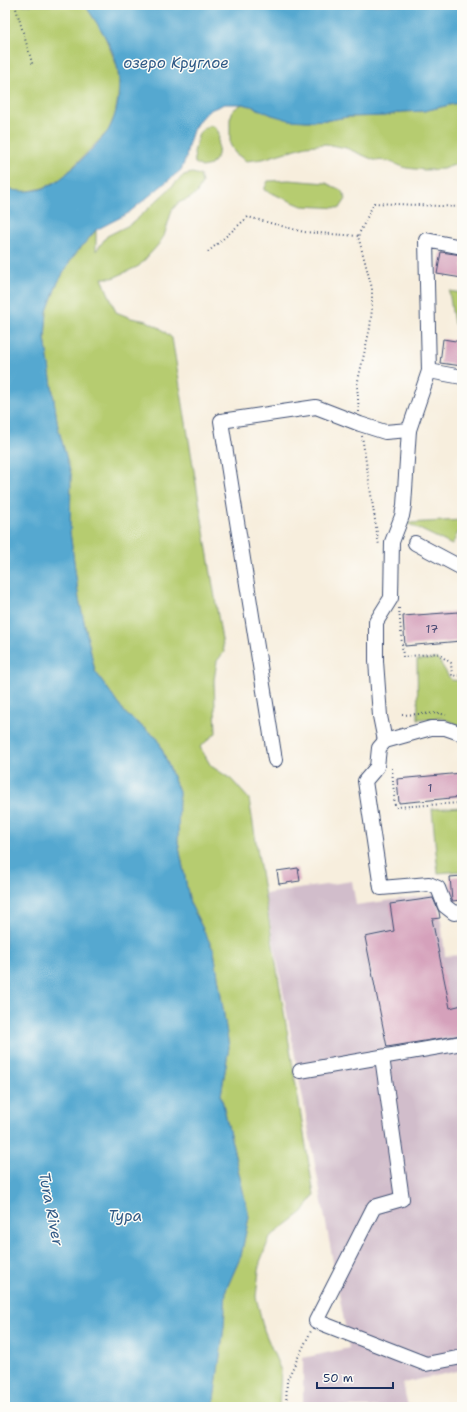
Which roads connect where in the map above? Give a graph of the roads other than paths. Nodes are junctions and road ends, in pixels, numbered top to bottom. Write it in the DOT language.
graph roads {
  1 [pos="462,247"];
  2 [pos="429,371"];
  3 [pos="462,377"];
  4 [pos="409,430"];
  5 [pos="415,543"];
  6 [pos="462,568"];
  7 [pos="462,734"];
  8 [pos="386,741"];
  9 [pos="275,760"];
  10 [pos="462,912"];
  11 [pos="462,1043"];
  12 [pos="382,1057"];
  13 [pos="300,1071"];
  14 [pos="462,1357"];
  1 -- 2 [label="street"];
  2 -- 3 [label="street"];
  2 -- 4 [label="street"];
  4 -- 8 [label="street"];
  4 -- 9 [label="street"];
  5 -- 6 [label="street"];
  7 -- 8 [label="street"];
  8 -- 10 [label="street"];
  11 -- 12 [label="street"];
  12 -- 13 [label="street"];
  12 -- 14 [label="street"];
}
